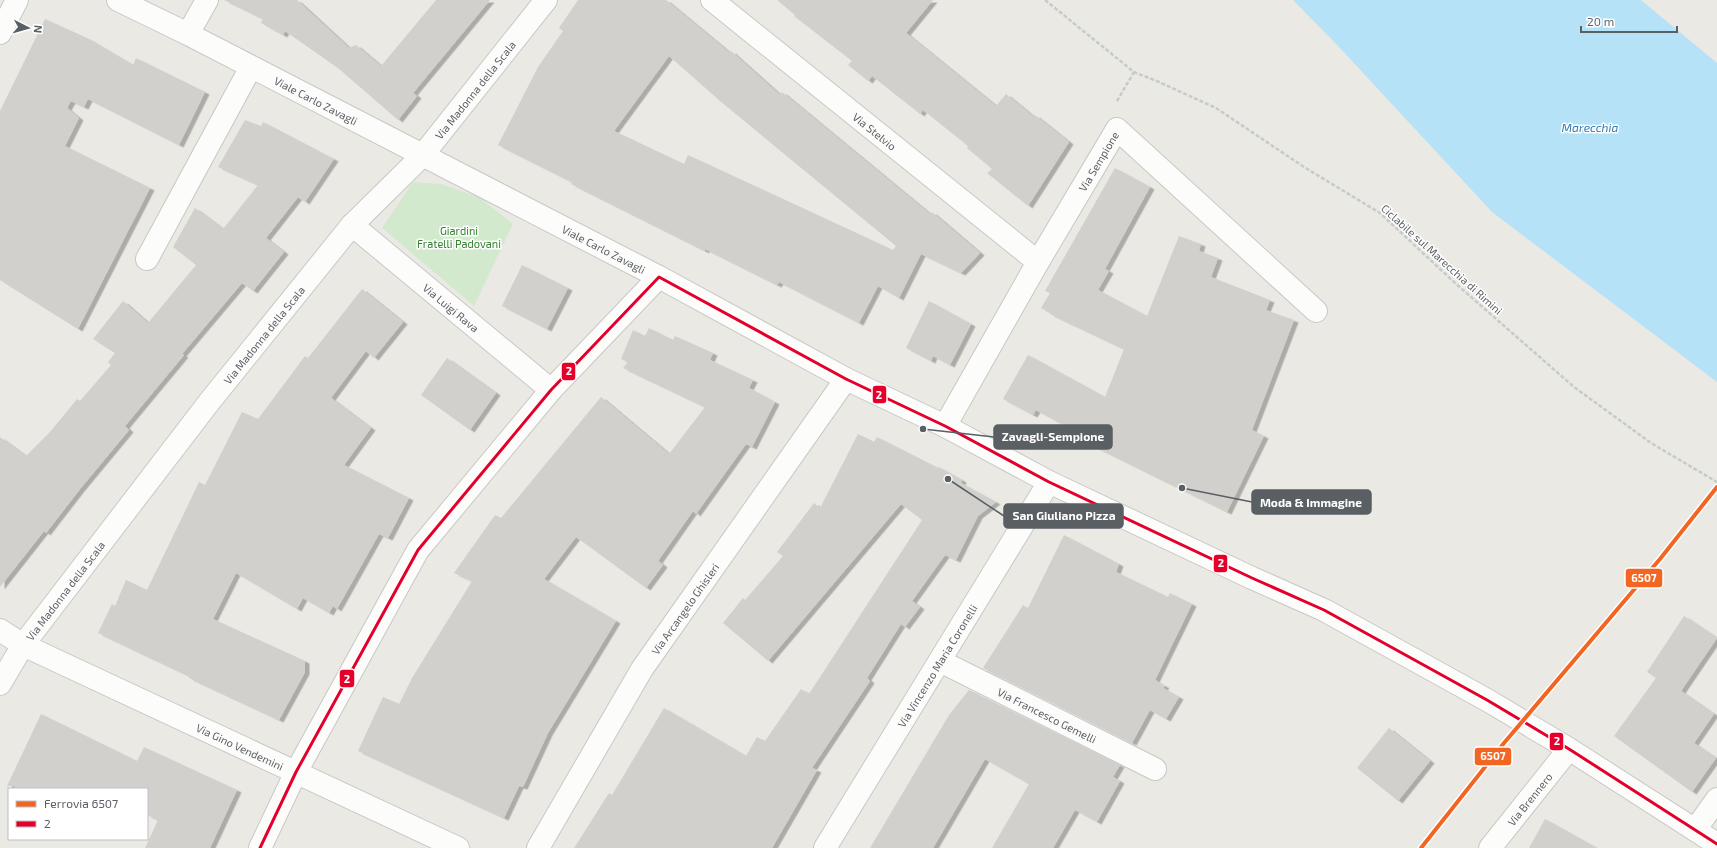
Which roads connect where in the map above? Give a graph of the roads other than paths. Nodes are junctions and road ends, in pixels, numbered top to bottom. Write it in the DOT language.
graph roads {
  1 [pos="17,0"];
  2 [pos="118,0"];
  3 [pos="206,0"];
  4 [pos="546,0"];
  5 [pos="712,0"];
  6 [pos="0,33"];
  7 [pos="188,34"];
  8 [pos="251,67"];
  9 [pos="422,156"];
  10 [pos="352,226"];
  11 [pos="147,259"];
  12 [pos="1038,262"];
  13 [pos="658,277"];
  14 [pos="1316,312"];
  15 [pos="846,379"];
  16 [pos="551,390"];
  17 [pos="944,426"];
  18 [pos="1049,482"];
  19 [pos="0,630"];
  20 [pos="23,645"];
  21 [pos="940,661"];
  22 [pos="0,684"];
  23 [pos="1569,749"];
  24 [pos="1155,769"];
  25 [pos="296,772"];
  26 [pos="1717,799"];
  27 [pos="1695,830"];
  28 [pos="1717,844"];
  29 [pos="260,848"];
  30 [pos="458,848"];
  31 [pos="538,848"];
  32 [pos="825,848"];
  33 [pos="1490,848"];
  1 -- 6 [label="street"];
  2 -- 7 [label="street, Viale Carlo Zavagli"];
  3 -- 7 [label="street"];
  4 -- 9 [label="street, Via Madonna della Scala"];
  5 -- 12 [label="street, Via Stelvio"];
  7 -- 8 [label="street, Viale Carlo Zavagli"];
  8 -- 9 [label="street, Viale Carlo Zavagli"];
  8 -- 11 [label="street"];
  9 -- 10 [label="street, Via Madonna della Scala"];
  9 -- 13 [label="street, Viale Carlo Zavagli"];
  10 -- 16 [label="street, Via Luigi Rava"];
  10 -- 20 [label="street, Via Madonna della Scala"];
  12 -- 14 [label="street, Via Sempione"];
  12 -- 17 [label="street, Via Sempione"];
  13 -- 15 [label="street, Viale Carlo Zavagli"];
  13 -- 16 [label="street"];
  15 -- 17 [label="street, Viale Carlo Zavagli"];
  15 -- 31 [label="street, Via Arcangelo Ghisleri"];
  16 -- 25 [label="street"];
  17 -- 18 [label="street, Viale Carlo Zavagli"];
  18 -- 21 [label="street, Via Vincenzo Maria Coronelli"];
  18 -- 23 [label="street, Viale Carlo Zavagli"];
  19 -- 20 [label="street, Via Gino Vendemini"];
  20 -- 22 [label="street, Via Madonna della Scala"];
  20 -- 25 [label="street, Via Gino Vendemini"];
  21 -- 24 [label="street, Via Francesco Gemelli"];
  21 -- 32 [label="street, Via Vincenzo Maria Coronelli"];
  23 -- 27 [label="street, Viale Carlo Zavagli"];
  23 -- 33 [label="street, Via Brennero"];
  25 -- 29 [label="street"];
  25 -- 30 [label="street, Via Gino Vendemini"];
  26 -- 27 [label="street"];
  27 -- 28 [label="street, Viale Carlo Zavagli"];
}
